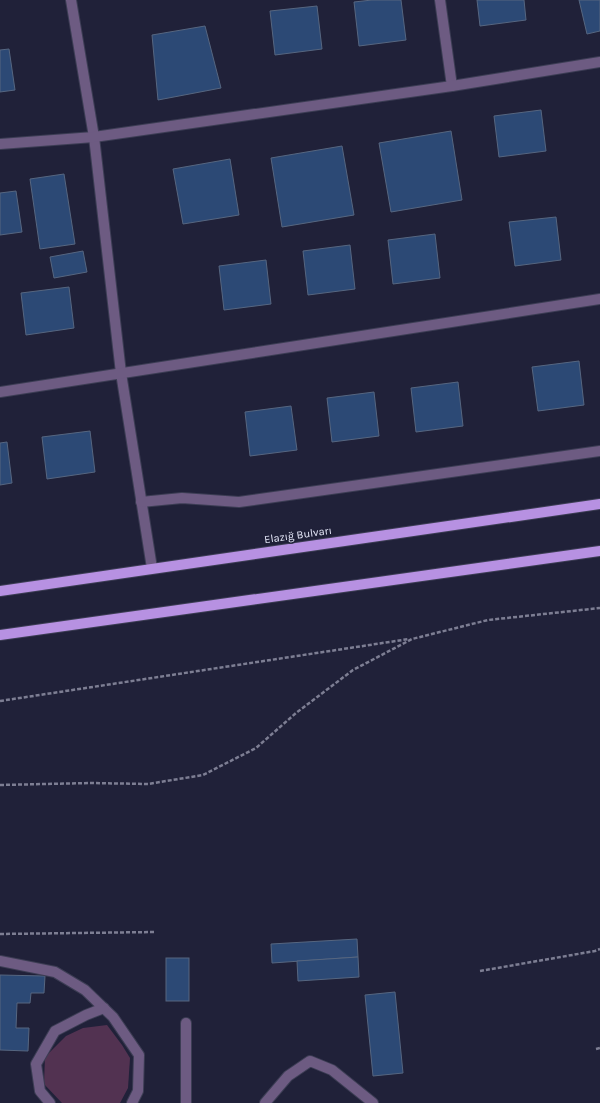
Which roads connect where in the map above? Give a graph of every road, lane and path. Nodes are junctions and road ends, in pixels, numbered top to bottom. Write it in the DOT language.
graph roads {
  1 [pos="71,0"];
  2 [pos="440,0"];
  3 [pos="600,62"];
  4 [pos="452,86"];
  5 [pos="94,138"];
  6 [pos="0,144"];
  7 [pos="600,299"];
  8 [pos="121,373"];
  9 [pos="0,392"];
  10 [pos="600,451"];
  11 [pos="141,502"];
  12 [pos="600,504"];
  13 [pos="600,551"];
  14 [pos="152,568"];
  15 [pos="0,591"];
  16 [pos="600,608"];
  17 [pos="0,635"];
  18 [pos="412,639"];
  19 [pos="0,701"];
  20 [pos="0,785"];
  21 [pos="155,932"];
  22 [pos="0,934"];
  23 [pos="600,949"];
  24 [pos="0,961"];
  25 [pos="480,971"];
  26 [pos="104,1008"];
  27 [pos="186,1023"];
  28 [pos="600,1048"];
  29 [pos="596,1049"];
  30 [pos="50,1103"];
  31 [pos="132,1103"];
  32 [pos="186,1103"];
  33 [pos="265,1103"];
  34 [pos="373,1103"];
  1 -- 5 [label="lane"];
  2 -- 4 [label="lane"];
  3 -- 4 [label="lane"];
  4 -- 5 [label="lane"];
  5 -- 6 [label="lane"];
  5 -- 8 [label="lane"];
  7 -- 8 [label="lane"];
  8 -- 9 [label="lane"];
  8 -- 11 [label="lane"];
  10 -- 11 [label="lane"];
  11 -- 14 [label="lane"];
  12 -- 14 [label="main road, Elazığ Bulvarı"];
  13 -- 17 [label="main road"];
  14 -- 15 [label="main road, Elazığ Bulvarı"];
  16 -- 18 [label="path"];
  18 -- 19 [label="path"];
  18 -- 20 [label="path"];
  21 -- 22 [label="path"];
  23 -- 25 [label="path"];
  24 -- 26 [label="lane"];
  26 -- 30 [label="lane"];
  26 -- 31 [label="lane"];
  27 -- 32 [label="lane"];
  28 -- 29 [label="path"];
  33 -- 34 [label="lane"];
}
